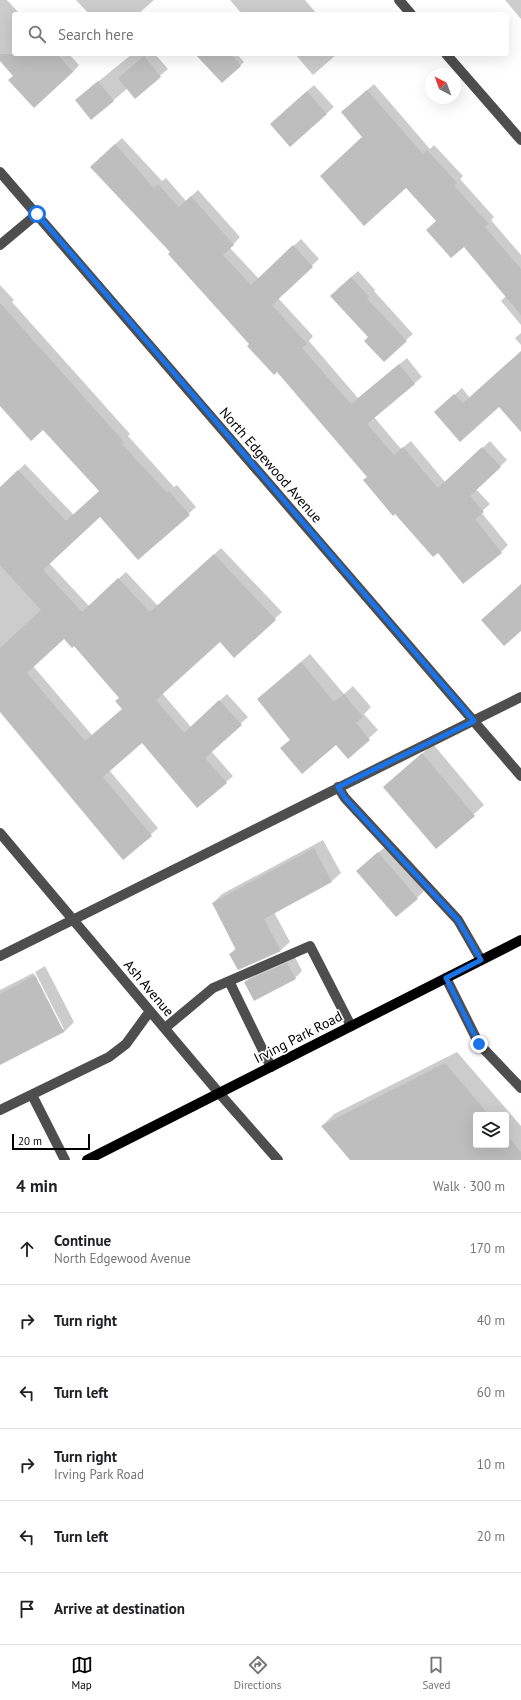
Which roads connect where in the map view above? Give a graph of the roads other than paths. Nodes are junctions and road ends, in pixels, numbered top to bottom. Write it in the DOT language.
graph roads {
  1 [pos="399,0"];
  2 [pos="410,12"];
  3 [pos="448,56"];
  4 [pos="521,140"];
  5 [pos="0,172"];
  6 [pos="37,214"];
  7 [pos="0,245"];
  8 [pos="521,697"];
  9 [pos="474,721"];
  10 [pos="521,776"];
  11 [pos="338,787"];
  12 [pos="0,833"];
  13 [pos="73,919"];
  14 [pos="521,940"];
  15 [pos="0,956"];
  16 [pos="481,960"];
  17 [pos="446,978"];
  18 [pos="229,981"];
  19 [pos="150,1011"];
  20 [pos="351,1026"];
  21 [pos="165,1028"];
  22 [pos="271,1067"];
  23 [pos="521,1088"];
  24 [pos="219,1093"];
  25 [pos="32,1094"];
  26 [pos="0,1110"];
  27 [pos="65,1160"];
  28 [pos="87,1160"];
  29 [pos="278,1160"];
  1 -- 2 [label="street"];
  3 -- 4 [label="street"];
  5 -- 6 [label="street, North Edgewood Avenue"];
  6 -- 7 [label="street"];
  6 -- 9 [label="street, North Edgewood Avenue"];
  8 -- 9 [label="street"];
  9 -- 10 [label="street, North Edgewood Avenue"];
  9 -- 11 [label="street"];
  11 -- 13 [label="street"];
  11 -- 16 [label="street"];
  12 -- 13 [label="street, Ash Avenue"];
  13 -- 15 [label="street"];
  13 -- 19 [label="street, Ash Avenue"];
  14 -- 16 [label="main road, Irving Park Road"];
  16 -- 17 [label="main road, Irving Park Road"];
  17 -- 20 [label="main road, Irving Park Road"];
  17 -- 23 [label="street"];
  18 -- 20 [label="street"];
  18 -- 21 [label="street"];
  18 -- 22 [label="street"];
  19 -- 21 [label="street, Ash Avenue"];
  19 -- 25 [label="street"];
  20 -- 22 [label="main road, Irving Park Road"];
  21 -- 24 [label="street, Ash Avenue"];
  22 -- 24 [label="main road, Irving Park Road"];
  24 -- 28 [label="main road, Irving Park Road"];
  24 -- 29 [label="street, Ash Avenue"];
  25 -- 26 [label="street"];
  25 -- 27 [label="street"];
}
